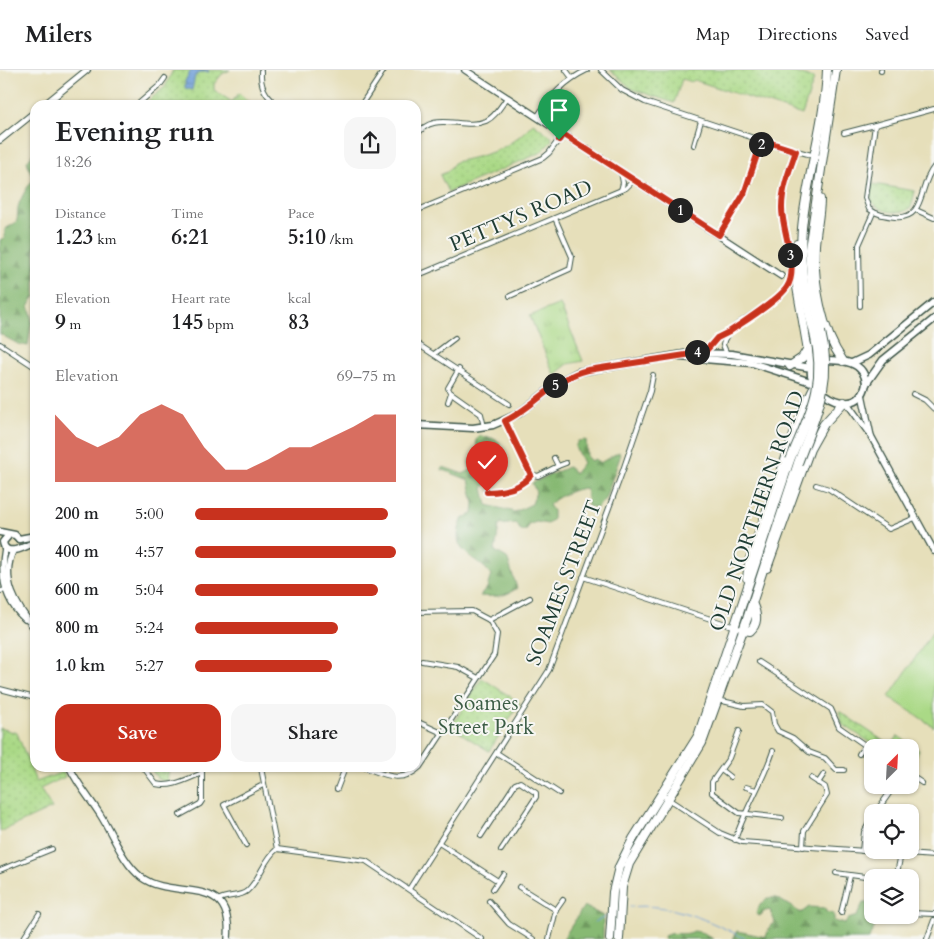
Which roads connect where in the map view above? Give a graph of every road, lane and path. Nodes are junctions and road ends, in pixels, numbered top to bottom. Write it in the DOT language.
graph roads {
  1 [pos="88,70"];
  2 [pos="384,70"];
  3 [pos="465,70"];
  4 [pos="566,70"];
  5 [pos="587,70"];
  6 [pos="601,70"];
  7 [pos="827,70"];
  8 [pos="836,70"];
  9 [pos="261,71"];
  10 [pos="165,78"];
  11 [pos="572,78"];
  12 [pos="507,98"];
  13 [pos="50,100"];
  14 [pos="142,100"];
  15 [pos="273,100"];
  16 [pos="364,100"];
  17 [pos="934,109"];
  18 [pos="30,116"];
  19 [pos="537,117"];
  20 [pos="701,121"];
  21 [pos="875,125"];
  22 [pos="421,132"];
  23 [pos="844,133"];
  24 [pos="563,134"];
  25 [pos="0,140"];
  26 [pos="762,140"];
  27 [pos="694,144"];
  28 [pos="796,151"];
  29 [pos="814,156"];
  30 [pos="822,158"];
  31 [pos="934,167"];
  32 [pos="621,172"];
  33 [pos="634,180"];
  34 [pos="622,190"];
  35 [pos="817,190"];
  36 [pos="421,209"];
  37 [pos="916,210"];
  38 [pos="873,212"];
  39 [pos="804,216"];
  40 [pos="556,218"];
  41 [pos="934,218"];
  42 [pos="719,235"];
  43 [pos="421,274"];
  44 [pos="781,276"];
  45 [pos="510,296"];
  46 [pos="934,302"];
  47 [pos="860,306"];
  48 [pos="934,319"];
  49 [pos="729,332"];
  50 [pos="818,332"];
  51 [pos="456,338"];
  52 [pos="0,344"];
  53 [pos="421,346"];
  54 [pos="808,348"];
  55 [pos="705,352"];
  56 [pos="434,354"];
  57 [pos="727,354"];
  58 [pos="676,356"];
  59 [pos="843,361"];
  60 [pos="852,363"];
  61 [pos="30,364"];
  62 [pos="790,366"];
  63 [pos="812,368"];
  64 [pos="459,369"];
  65 [pos="653,375"];
  66 [pos="813,384"];
  67 [pos="866,384"];
  68 [pos="451,393"];
  69 [pos="862,394"];
  70 [pos="913,394"];
  71 [pos="448,402"];
  72 [pos="846,402"];
  73 [pos="509,404"];
  74 [pos="934,409"];
  75 [pos="505,421"];
  76 [pos="421,426"];
  77 [pos="484,427"];
  78 [pos="871,436"];
  79 [pos="554,458"];
  80 [pos="794,462"];
  81 [pos="566,463"];
  82 [pos="558,466"];
  83 [pos="531,475"];
  84 [pos="816,484"];
  85 [pos="487,492"];
  86 [pos="915,518"];
  87 [pos="0,532"];
  88 [pos="8,536"];
  89 [pos="30,537"];
  90 [pos="18,539"];
  91 [pos="30,544"];
  92 [pos="3,545"];
  93 [pos="15,550"];
  94 [pos="934,551"];
  95 [pos="583,577"];
  96 [pos="759,580"];
  97 [pos="748,585"];
  98 [pos="5,591"];
  99 [pos="530,598"];
  100 [pos="421,612"];
  101 [pos="489,620"];
  102 [pos="30,622"];
  103 [pos="740,629"];
  104 [pos="422,661"];
  105 [pos="759,662"];
  106 [pos="478,678"];
  107 [pos="0,689"];
  108 [pos="30,697"];
  109 [pos="718,700"];
  110 [pos="421,723"];
  111 [pos="739,731"];
  112 [pos="442,733"];
  113 [pos="864,744"];
  114 [pos="864,746"];
  115 [pos="774,751"];
  116 [pos="497,752"];
  117 [pos="859,754"];
  118 [pos="421,765"];
  119 [pos="721,770"];
  120 [pos="844,770"];
  121 [pos="72,772"];
  122 [pos="147,772"];
  123 [pos="261,772"];
  124 [pos="343,772"];
  125 [pos="378,772"];
  126 [pos="413,772"];
  127 [pos="202,773"];
  128 [pos="824,774"];
  129 [pos="730,777"];
  130 [pos="811,778"];
  131 [pos="919,782"];
  132 [pos="818,783"];
  133 [pos="922,784"];
  134 [pos="263,785"];
  135 [pos="746,787"];
  136 [pos="337,789"];
  137 [pos="756,790"];
  138 [pos="559,793"];
  139 [pos="665,797"];
  140 [pos="743,814"];
  141 [pos="180,815"];
  142 [pos="782,818"];
  143 [pos="864,832"];
  144 [pos="481,836"];
  145 [pos="735,840"];
  146 [pos="439,843"];
  147 [pos="246,845"];
  148 [pos="802,847"];
  149 [pos="52,849"];
  150 [pos="277,849"];
  151 [pos="502,850"];
  152 [pos="862,851"];
  153 [pos="919,855"];
  154 [pos="934,856"];
  155 [pos="0,870"];
  156 [pos="836,873"];
  157 [pos="503,874"];
  158 [pos="850,876"];
  159 [pos="864,877"];
  160 [pos="498,881"];
  161 [pos="519,887"];
  162 [pos="409,889"];
  163 [pos="493,889"];
  164 [pos="218,900"];
  165 [pos="563,900"];
  166 [pos="489,901"];
  167 [pos="556,910"];
  168 [pos="841,913"];
  169 [pos="919,913"];
  170 [pos="39,914"];
  171 [pos="934,914"];
  172 [pos="934,920"];
  173 [pos="23,939"];
  174 [pos="228,939"];
  175 [pos="482,939"];
  176 [pos="533,939"];
  177 [pos="549,939"];
  178 [pos="610,939"];
  179 [pos="619,939"];
  180 [pos="927,939"];
  1 -- 13 [label="main road"];
  2 -- 16 [label="street"];
  3 -- 12 [label="main road"];
  4 -- 11 [label="street"];
  5 -- 11 [label="street"];
  6 -- 20 [label="street"];
  7 -- 29 [label="highway, OLD NORTHERN ROAD"];
  8 -- 30 [label="highway, OLD NORTHERN ROAD"];
  9 -- 15 [label="street"];
  10 -- 14 [label="street"];
  11 -- 19 [label="street"];
  12 -- 19 [label="main road"];
  12 -- 22 [label="street"];
  17 -- 21 [label="street"];
  18 -- 25 [label="main road"];
  19 -- 24 [label="main road"];
  20 -- 26 [label="street"];
  20 -- 27 [label="street"];
  21 -- 23 [label="street"];
  21 -- 38 [label="street"];
  24 -- 32 [label="main road"];
  24 -- 36 [label="street"];
  26 -- 28 [label="street"];
  26 -- 42 [label="street"];
  28 -- 29 [label="street"];
  28 -- 49 [label="street"];
  29 -- 30 [label="street"];
  29 -- 39 [label="highway, OLD NORTHERN ROAD"];
  30 -- 35 [label="highway, OLD NORTHERN ROAD"];
  31 -- 37 [label="street"];
  32 -- 33 [label="main road"];
  32 -- 34 [label="street"];
  33 -- 34 [label="street, PETTYS ROAD"];
  33 -- 42 [label="main road"];
  34 -- 40 [label="street, PETTYS ROAD"];
  35 -- 50 [label="highway, OLD NORTHERN ROAD"];
  35 -- 59 [label="highway"];
  37 -- 38 [label="street"];
  37 -- 41 [label="street"];
  38 -- 47 [label="street"];
  39 -- 50 [label="highway, OLD NORTHERN ROAD"];
  39 -- 54 [label="highway"];
  40 -- 43 [label="street, PETTYS ROAD"];
  40 -- 45 [label="street"];
  42 -- 44 [label="main road"];
  46 -- 60 [label="main road"];
  48 -- 67 [label="main road"];
  49 -- 55 [label="street"];
  49 -- 57 [label="street"];
  50 -- 80 [label="highway, OLD NORTHERN ROAD, bridge"];
  51 -- 56 [label="street"];
  52 -- 61 [label="street"];
  53 -- 56 [label="street"];
  54 -- 62 [label="highway"];
  54 -- 63 [label="highway"];
  55 -- 57 [label="main road"];
  55 -- 58 [label="main road"];
  56 -- 64 [label="street"];
  57 -- 62 [label="main road"];
  58 -- 66 [label="main road"];
  58 -- 75 [label="main road"];
  59 -- 60 [label="main road"];
  59 -- 63 [label="main road"];
  60 -- 67 [label="main road"];
  62 -- 63 [label="main road"];
  63 -- 66 [label="main road"];
  64 -- 68 [label="street"];
  64 -- 73 [label="street"];
  65 -- 95 [label="street, SOAMES STREET"];
  66 -- 72 [label="main road"];
  66 -- 97 [label="highway"];
  67 -- 69 [label="main road"];
  68 -- 71 [label="street"];
  68 -- 77 [label="street"];
  69 -- 72 [label="main road"];
  69 -- 78 [label="main road"];
  70 -- 74 [label="street"];
  72 -- 78 [label="main road"];
  72 -- 96 [label="highway"];
  75 -- 77 [label="main road"];
  75 -- 83 [label="street"];
  76 -- 77 [label="main road"];
  78 -- 86 [label="main road"];
  79 -- 82 [label="street"];
  80 -- 96 [label="highway, OLD NORTHERN ROAD"];
  80 -- 97 [label="highway, OLD NORTHERN ROAD"];
  81 -- 82 [label="street"];
  82 -- 83 [label="street"];
  83 -- 85 [label="street"];
  84 -- 86 [label="street"];
  86 -- 94 [label="main road"];
  87 -- 88 [label="main road"];
  88 -- 90 [label="main road"];
  88 -- 92 [label="main road"];
  89 -- 90 [label="main road"];
  90 -- 93 [label="main road"];
  91 -- 93 [label="main road"];
  92 -- 93 [label="main road"];
  92 -- 98 [label="main road"];
  93 -- 98 [label="main road"];
  95 -- 103 [label="street"];
  95 -- 116 [label="street, SOAMES STREET"];
  96 -- 103 [label="highway, OLD NORTHERN ROAD"];
  97 -- 103 [label="highway, OLD NORTHERN ROAD"];
  98 -- 102 [label="main road"];
  99 -- 101 [label="street"];
  100 -- 101 [label="street"];
  101 -- 106 [label="street"];
  103 -- 109 [label="highway, OLD NORTHERN ROAD"];
  103 -- 139 [label="highway, OLD NORTHERN ROAD"];
  104 -- 106 [label="street"];
  105 -- 113 [label="street"];
  106 -- 112 [label="street"];
  107 -- 108 [label="street"];
  109 -- 120 [label="street"];
  109 -- 139 [label="highway, OLD NORTHERN ROAD"];
  110 -- 112 [label="street"];
  111 -- 119 [label="street"];
  112 -- 118 [label="street"];
  114 -- 117 [label="street"];
  115 -- 137 [label="street"];
  116 -- 138 [label="street"];
  116 -- 146 [label="street, SOAMES STREET"];
  119 -- 129 [label="street"];
  119 -- 140 [label="street"];
  121 -- 164 [label="main road"];
  122 -- 127 [label="street"];
  123 -- 134 [label="street"];
  124 -- 136 [label="street"];
  125 -- 126 [label="street"];
  127 -- 141 [label="street"];
  128 -- 132 [label="street"];
  130 -- 132 [label="street"];
  131 -- 133 [label="street"];
  132 -- 148 [label="street"];
  134 -- 147 [label="street"];
  134 -- 150 [label="street"];
  135 -- 137 [label="street"];
  137 -- 140 [label="street"];
  139 -- 145 [label="street"];
  139 -- 178 [label="highway, OLD NORTHERN ROAD"];
  139 -- 179 [label="highway, OLD NORTHERN ROAD"];
  140 -- 142 [label="street"];
  140 -- 145 [label="street"];
  143 -- 152 [label="street"];
  144 -- 151 [label="street"];
  145 -- 148 [label="street"];
  146 -- 160 [label="street"];
  146 -- 162 [label="street, SOAMES STREET"];
  148 -- 152 [label="street"];
  149 -- 155 [label="street"];
  150 -- 162 [label="street"];
  150 -- 164 [label="street"];
  153 -- 154 [label="street"];
  156 -- 158 [label="street"];
  157 -- 160 [label="street"];
  158 -- 159 [label="street"];
  158 -- 168 [label="street"];
  160 -- 163 [label="street"];
  161 -- 167 [label="street"];
  162 -- 175 [label="street"];
  164 -- 174 [label="main road"];
  165 -- 167 [label="street"];
  166 -- 176 [label="street"];
  167 -- 177 [label="street"];
  169 -- 171 [label="street"];
  170 -- 173 [label="street"];
  172 -- 180 [label="street"];
}
